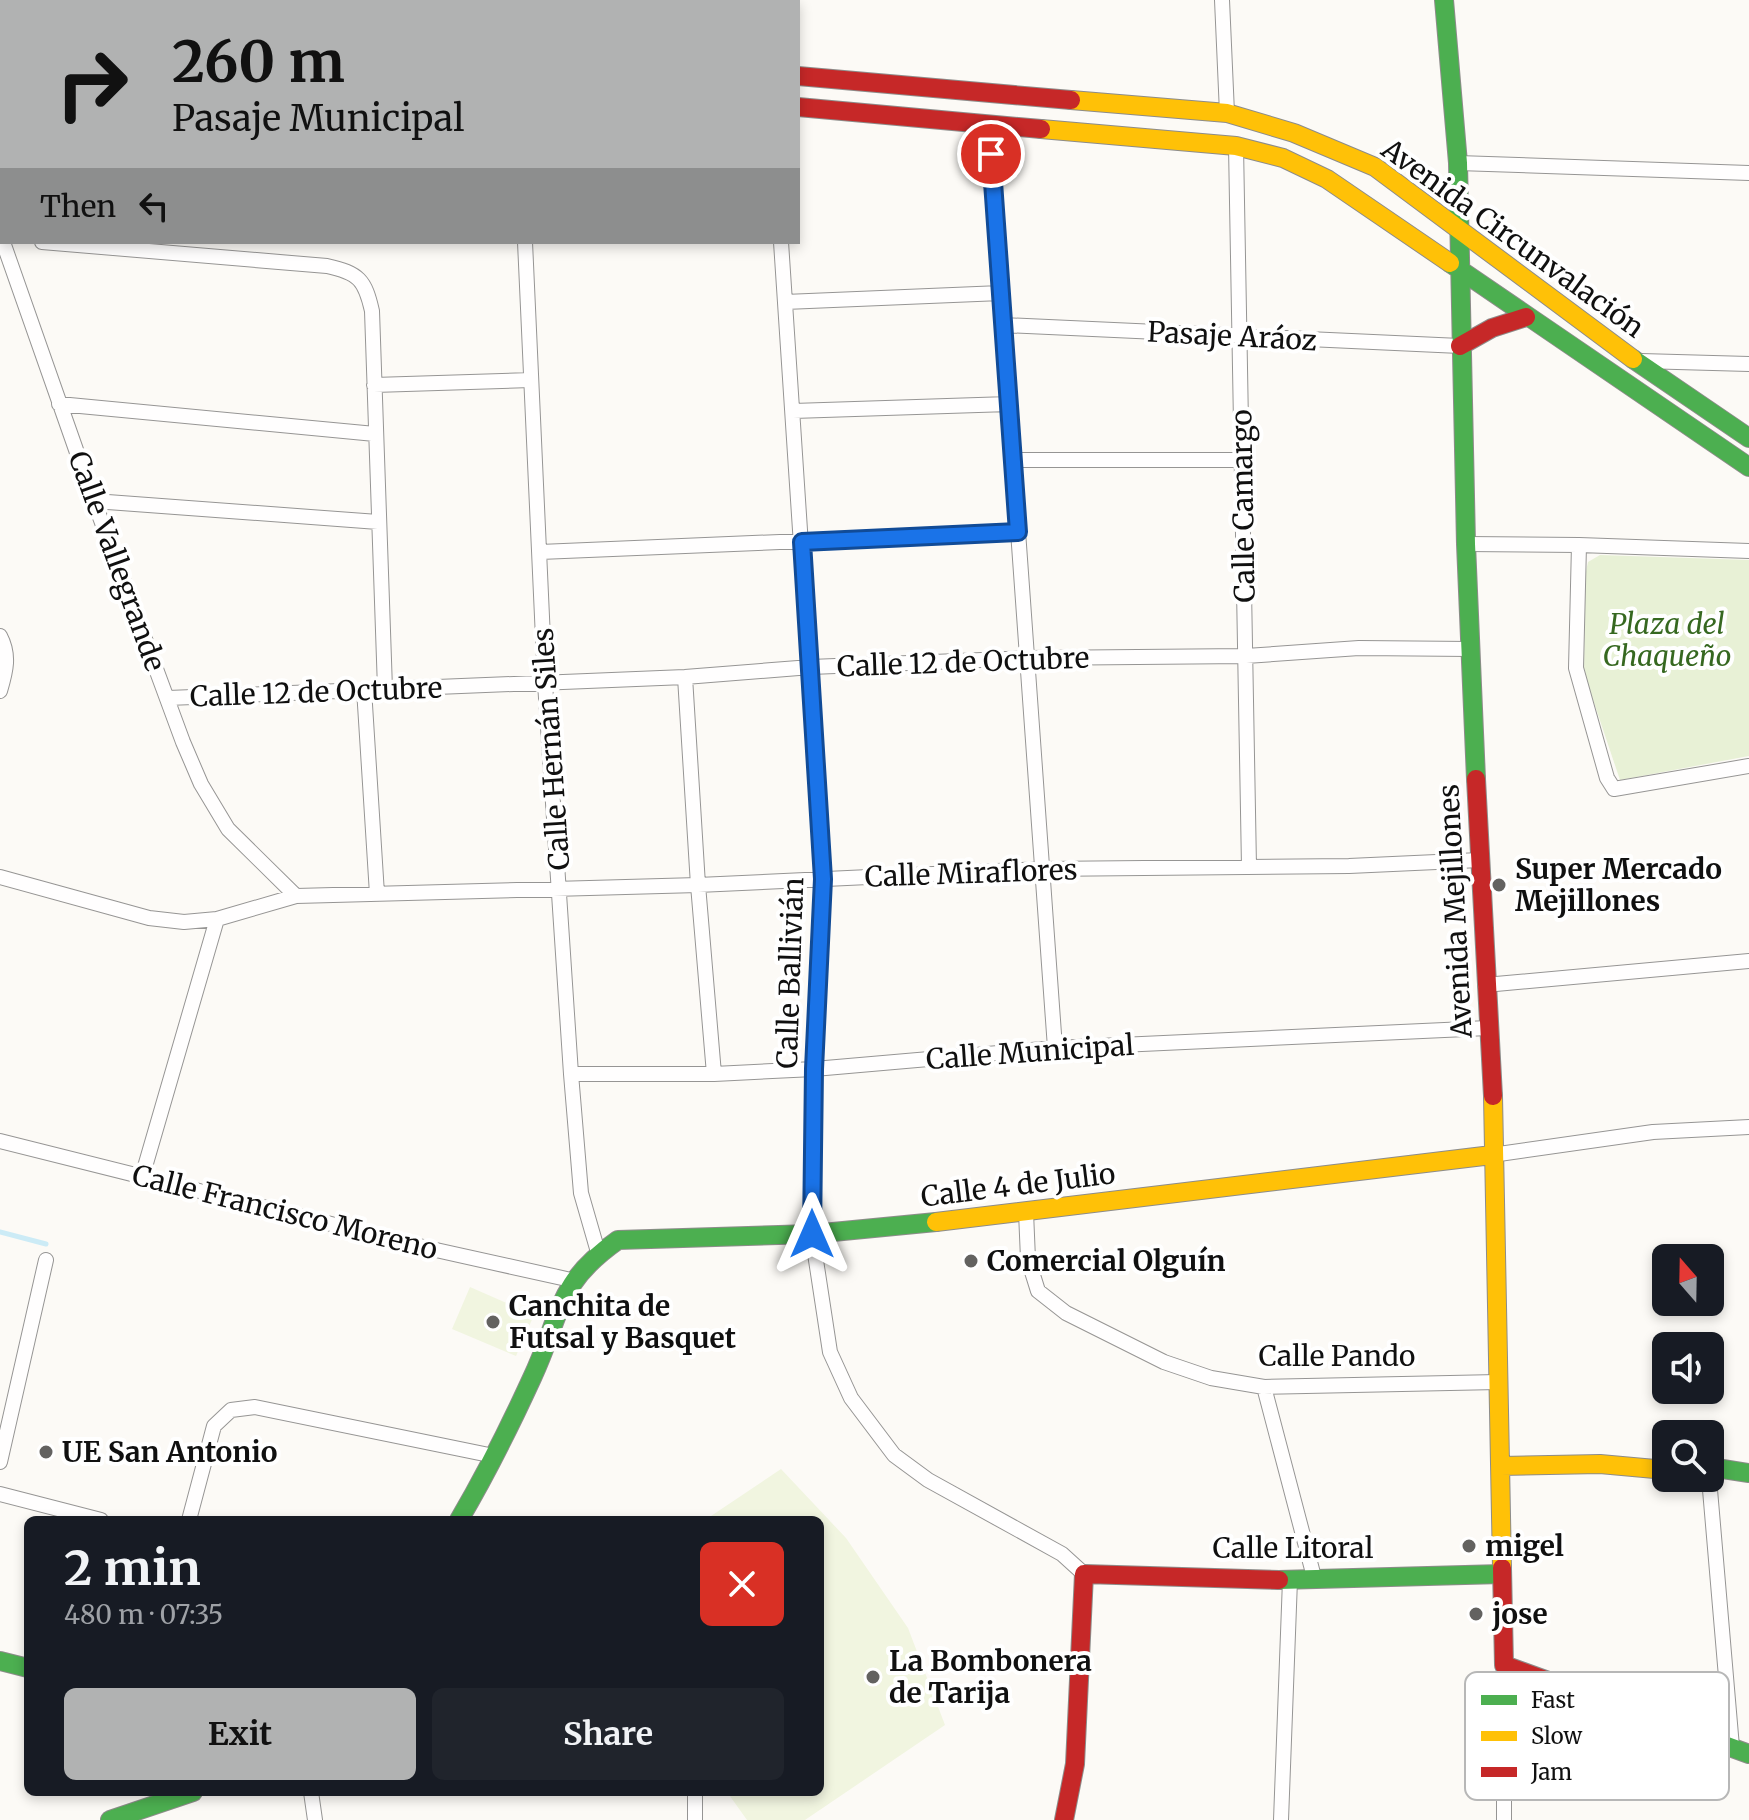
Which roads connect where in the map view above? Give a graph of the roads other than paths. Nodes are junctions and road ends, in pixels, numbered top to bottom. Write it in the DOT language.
graph roads {
  1 [pos="1222,0"];
  2 [pos="1444,0"];
  3 [pos="800,76"];
  4 [pos="800,107"];
  5 [pos="1227,113"];
  6 [pos="989,126"];
  7 [pos="1236,146"];
  8 [pos="1458,163"];
  9 [pos="1749,173"];
  10 [pos="1460,228"];
  11 [pos="4,244"];
  12 [pos="66,244"];
  13 [pos="525,244"];
  14 [pos="781,244"];
  15 [pos="1459,268"];
  16 [pos="1001,293"];
  17 [pos="785,302"];
  18 [pos="1526,317"];
  19 [pos="1003,325"];
  20 [pos="1240,337"];
  21 [pos="1460,346"];
  22 [pos="1635,361"];
  23 [pos="1749,364"];
  24 [pos="531,380"];
  25 [pos="374,385"];
  26 [pos="59,404"];
  27 [pos="1009,404"];
  28 [pos="793,411"];
  29 [pos="375,434"];
  30 [pos="1749,438"];
  31 [pos="1013,460"];
  32 [pos="1242,460"];
  33 [pos="1749,467"];
  34 [pos="94,501"];
  35 [pos="378,522"];
  36 [pos="1018,532"];
  37 [pos="802,542"];
  38 [pos="1466,544"];
  39 [pos="1579,545"];
  40 [pos="1749,551"];
  41 [pos="540,552"];
  42 [pos="0,636"];
  43 [pos="1470,649"];
  44 [pos="1246,656"];
  45 [pos="1029,658"];
  46 [pos="811,667"];
  47 [pos="685,677"];
  48 [pos="545,683"];
  49 [pos="364,689"];
  50 [pos="385,689"];
  51 [pos="0,691"];
  52 [pos="168,698"];
  53 [pos="1749,766"];
  54 [pos="1480,860"];
  55 [pos="1249,867"];
  56 [pos="1042,869"];
  57 [pos="0,877"];
  58 [pos="823,879"];
  59 [pos="698,885"];
  60 [pos="560,888"];
  61 [pos="377,894"];
  62 [pos="296,896"];
  63 [pos="217,919"];
  64 [pos="1749,961"];
  65 [pos="1485,985"];
  66 [pos="1488,1028"];
  67 [pos="1055,1048"];
  68 [pos="814,1069"];
  69 [pos="571,1074"];
  70 [pos="714,1074"];
  71 [pos="1749,1127"];
  72 [pos="0,1141"];
  73 [pos="1492,1155"];
  74 [pos="142,1177"];
  75 [pos="1026,1212"];
  76 [pos="812,1234"];
  77 [pos="598,1252"];
  78 [pos="46,1260"];
  79 [pos="571,1280"];
  80 [pos="1498,1382"];
  81 [pos="1264,1387"];
  82 [pos="494,1456"];
  83 [pos="0,1462"];
  84 [pos="1501,1466"];
  85 [pos="1652,1469"];
  86 [pos="1724,1469"];
  87 [pos="1749,1473"];
  88 [pos="1711,1492"];
  89 [pos="0,1494"];
  90 [pos="85,1516"];
  91 [pos="190,1516"];
  92 [pos="461,1516"];
  93 [pos="1084,1574"];
  94 [pos="1502,1574"];
  95 [pos="1314,1577"];
  96 [pos="1290,1580"];
  97 [pos="0,1661"];
  98 [pos="1504,1665"];
  99 [pos="24,1667"];
  100 [pos="1504,1672"];
  101 [pos="1523,1672"];
  102 [pos="1740,1751"];
  103 [pos="181,1796"];
  104 [pos="312,1796"];
  105 [pos="695,1796"];
  106 [pos="110,1820"];
  107 [pos="315,1820"];
  108 [pos="695,1820"];
  109 [pos="1064,1820"];
  110 [pos="1281,1820"];
  1 -- 5 [label="street"];
  2 -- 8 [label="main road, Avenida Mejillones"];
  3 -- 5 [label="main road, Avenida Circunvalación"];
  4 -- 6 [label="main road, Avenida Circunvalación"];
  5 -- 10 [label="main road, Avenida Circunvalación"];
  6 -- 7 [label="main road, Avenida Circunvalación"];
  6 -- 16 [label="street"];
  7 -- 15 [label="main road, Avenida Circunvalación"];
  7 -- 20 [label="street, Calle Camargo"];
  8 -- 9 [label="street"];
  8 -- 10 [label="main road, Avenida Mejillones"];
  10 -- 15 [label="main road, Avenida Mejillones"];
  10 -- 22 [label="main road, Avenida Circunvalación"];
  11 -- 26 [label="street, Calle Vallegrande"];
  12 -- 25 [label="street"];
  13 -- 24 [label="street, Calle Hernán Siles"];
  14 -- 17 [label="street, Calle Ballivián"];
  15 -- 18 [label="main road, Avenida Circunvalación"];
  15 -- 21 [label="main road, Avenida Mejillones"];
  16 -- 17 [label="street"];
  16 -- 19 [label="street"];
  17 -- 28 [label="street, Calle Ballivián"];
  18 -- 21 [label="main road"];
  18 -- 33 [label="main road, Avenida Circunvalación"];
  19 -- 20 [label="street, Pasaje Aráoz"];
  19 -- 27 [label="street"];
  20 -- 21 [label="street, Pasaje Aráoz"];
  20 -- 32 [label="street, Calle Camargo"];
  21 -- 38 [label="main road, Avenida Mejillones"];
  22 -- 23 [label="street"];
  22 -- 30 [label="main road, Avenida Circunvalación"];
  24 -- 25 [label="street"];
  24 -- 41 [label="street, Calle Hernán Siles"];
  25 -- 29 [label="street"];
  26 -- 29 [label="street"];
  26 -- 34 [label="street, Calle Vallegrande"];
  27 -- 28 [label="street"];
  27 -- 31 [label="street"];
  28 -- 37 [label="street, Calle Ballivián"];
  29 -- 35 [label="street"];
  31 -- 32 [label="street"];
  31 -- 36 [label="street"];
  32 -- 44 [label="street, Calle Camargo"];
  34 -- 35 [label="street"];
  34 -- 52 [label="street, Calle Vallegrande"];
  35 -- 50 [label="street"];
  36 -- 37 [label="street"];
  36 -- 45 [label="street"];
  37 -- 41 [label="street"];
  37 -- 46 [label="street, Calle Ballivián"];
  38 -- 39 [label="street"];
  38 -- 43 [label="main road, Avenida Mejillones"];
  39 -- 40 [label="street"];
  39 -- 53 [label="street"];
  41 -- 48 [label="street, Calle Hernán Siles"];
  42 -- 51 [label="street"];
  43 -- 44 [label="street, Calle 12 de Octubre"];
  43 -- 54 [label="main road, Avenida Mejillones"];
  44 -- 45 [label="street, Calle 12 de Octubre"];
  44 -- 55 [label="street, Calle Camargo"];
  45 -- 46 [label="street, Calle 12 de Octubre"];
  45 -- 56 [label="street"];
  46 -- 47 [label="street, Calle 12 de Octubre"];
  46 -- 58 [label="street, Calle Ballivián"];
  47 -- 48 [label="street, Calle 12 de Octubre"];
  47 -- 59 [label="street"];
  48 -- 50 [label="street, Calle 12 de Octubre"];
  48 -- 60 [label="street, Calle Hernán Siles"];
  49 -- 50 [label="street, Calle 12 de Octubre"];
  49 -- 52 [label="street, Calle 12 de Octubre"];
  49 -- 61 [label="street"];
  52 -- 62 [label="street, Calle Vallegrande"];
  54 -- 55 [label="street, Calle Miraflores"];
  54 -- 65 [label="main road, Avenida Mejillones"];
  55 -- 56 [label="street, Calle Miraflores"];
  56 -- 58 [label="street, Calle Miraflores"];
  56 -- 67 [label="street"];
  57 -- 63 [label="street, Calle Miraflores"];
  58 -- 59 [label="street, Calle Miraflores"];
  58 -- 68 [label="street, Calle Ballivián"];
  59 -- 60 [label="street, Calle Miraflores"];
  59 -- 70 [label="street"];
  60 -- 61 [label="street, Calle Miraflores"];
  60 -- 69 [label="street, Calle Hernán Siles"];
  61 -- 62 [label="street, Calle Miraflores"];
  62 -- 63 [label="street, Calle Miraflores"];
  63 -- 74 [label="street"];
  64 -- 65 [label="street"];
  65 -- 66 [label="main road, Avenida Mejillones"];
  66 -- 67 [label="street, Calle Municipal"];
  66 -- 73 [label="main road, Avenida Mejillones"];
  67 -- 68 [label="street, Calle Municipal"];
  68 -- 70 [label="street, Calle Municipal"];
  68 -- 76 [label="street, Calle Ballivián"];
  69 -- 70 [label="street, Calle Municipal"];
  69 -- 77 [label="street, Calle Hernán Siles"];
  71 -- 73 [label="street, Calle 4 de Julio"];
  72 -- 74 [label="street, Calle Francisco Moreno"];
  73 -- 75 [label="main road, Calle 4 de Julio"];
  73 -- 80 [label="main road, Avenida Mejillones"];
  74 -- 79 [label="street, Calle Francisco Moreno"];
  75 -- 76 [label="main road, Calle 4 de Julio"];
  75 -- 81 [label="street, Calle Pando"];
  76 -- 77 [label="main road, Calle 4 de Julio"];
  76 -- 93 [label="street, Calle Ballivián"];
  77 -- 79 [label="main road, Calle 4 de Julio"];
  78 -- 83 [label="street"];
  79 -- 82 [label="main road, Calle 4 de Julio"];
  80 -- 81 [label="street, Calle Pando"];
  80 -- 84 [label="main road, Avenida Mejillones"];
  81 -- 95 [label="street"];
  82 -- 91 [label="street"];
  82 -- 92 [label="main road, Calle 4 de Julio"];
  84 -- 85 [label="main road"];
  84 -- 94 [label="main road, Avenida Mejillones"];
  86 -- 87 [label="main road"];
  88 -- 102 [label="street"];
  89 -- 90 [label="street"];
  93 -- 96 [label="main road, Calle Litoral"];
  93 -- 109 [label="main road"];
  94 -- 95 [label="main road, Calle Litoral"];
  94 -- 98 [label="main road, Avenida Mejillones"];
  95 -- 96 [label="main road, Calle Litoral"];
  96 -- 110 [label="street"];
  97 -- 99 [label="main road"];
  98 -- 100 [label="street, Avenida Mejillones"];
  98 -- 101 [label="main road"];
  103 -- 106 [label="main road"];
  104 -- 107 [label="street"];
  105 -- 108 [label="street"];
}
